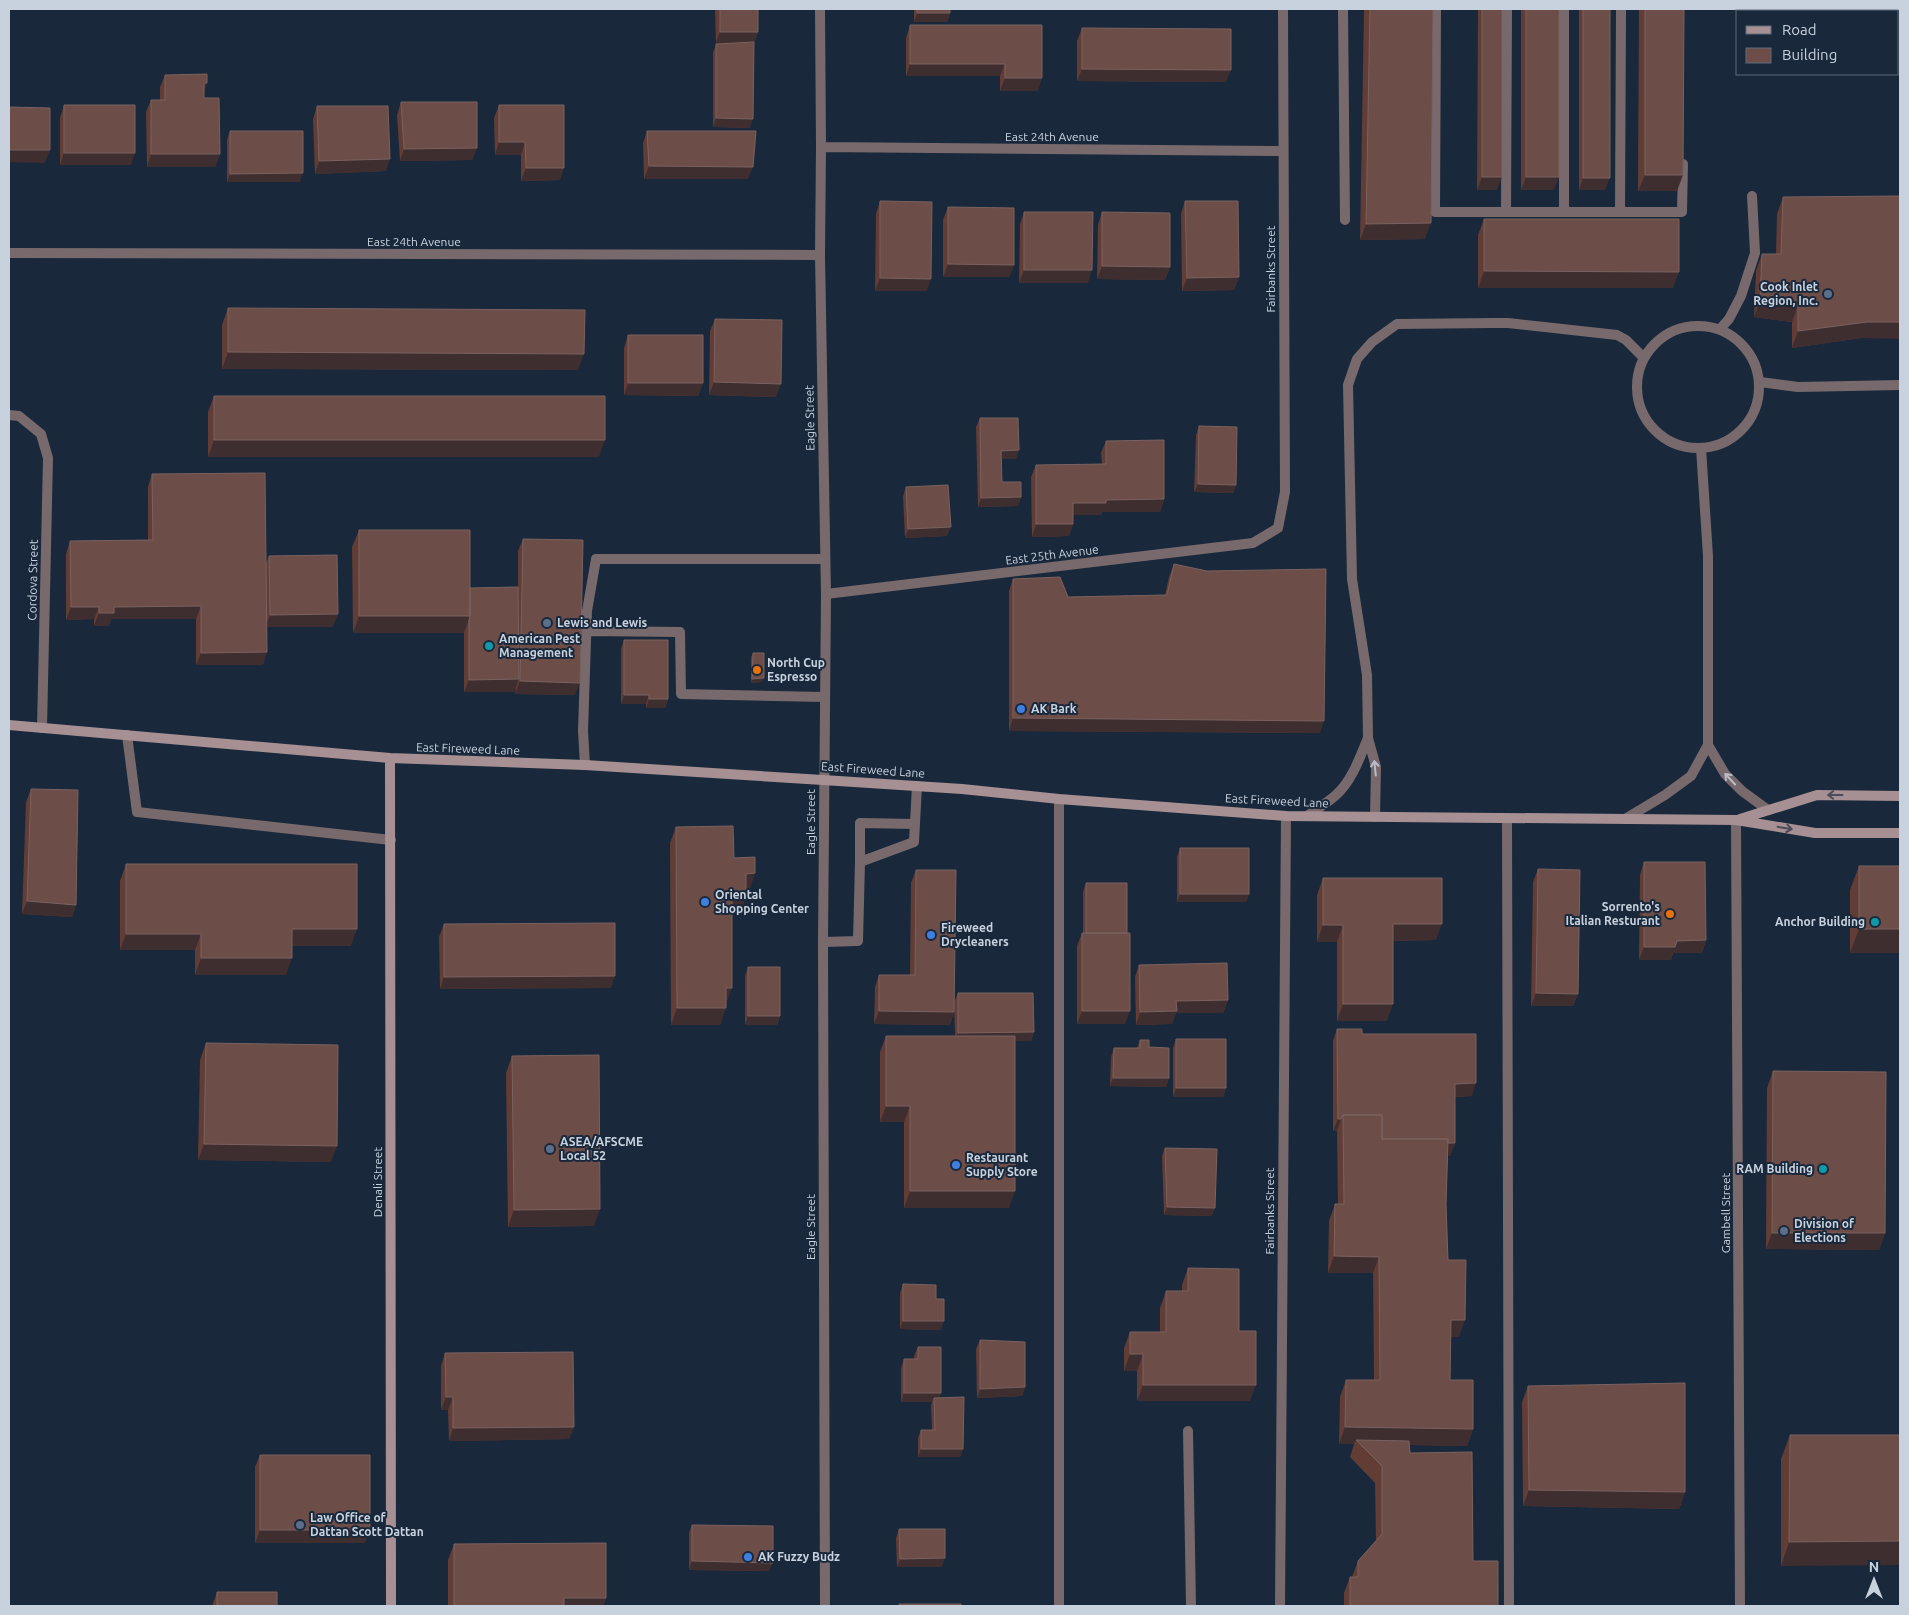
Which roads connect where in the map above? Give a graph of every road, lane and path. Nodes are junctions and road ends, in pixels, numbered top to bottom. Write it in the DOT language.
graph roads {
  1 [pos="820,9"];
  2 [pos="1283,9"];
  3 [pos="1343,9"];
  4 [pos="1436,9"];
  5 [pos="1507,9"];
  6 [pos="1564,9"];
  7 [pos="1621,9"];
  8 [pos="821,147"];
  9 [pos="1283,151"];
  10 [pos="1683,154"];
  11 [pos="1752,196"];
  12 [pos="1506,212"];
  13 [pos="1564,212"];
  14 [pos="1620,212"];
  15 [pos="1345,220"];
  16 [pos="9,253"];
  17 [pos="820,255"];
  18 [pos="1720,330"];
  19 [pos="1644,358"];
  20 [pos="1760,382"];
  21 [pos="1900,385"];
  22 [pos="9,415"];
  23 [pos="1701,448"];
  24 [pos="1278,528"];
  25 [pos="825,559"];
  26 [pos="826,594"];
  27 [pos="586,631"];
  28 [pos="825,697"];
  29 [pos="9,725"];
  30 [pos="42,728"];
  31 [pos="127,735"];
  32 [pos="1368,738"];
  33 [pos="1708,745"];
  34 [pos="390,758"];
  35 [pos="585,766"];
  36 [pos="823,780"];
  37 [pos="917,786"];
  38 [pos="1900,796"];
  39 [pos="1059,800"];
  40 [pos="1768,810"];
  41 [pos="1286,816"];
  42 [pos="1307,816"];
  43 [pos="1375,817"];
  44 [pos="1507,818"];
  45 [pos="1625,819"];
  46 [pos="1736,820"];
  47 [pos="915,824"];
  48 [pos="1900,833"];
  49 [pos="391,840"];
  50 [pos="860,862"];
  51 [pos="823,942"];
  52 [pos="1188,1431"];
  53 [pos="391,1606"];
  54 [pos="825,1606"];
  55 [pos="1059,1606"];
  56 [pos="1191,1606"];
  57 [pos="1280,1606"];
  58 [pos="1509,1606"];
  59 [pos="1740,1606"];
  1 -- 8 [label="street, Eagle Street"];
  2 -- 9 [label="street, Fairbanks Street"];
  3 -- 15 [label="street"];
  4 -- 12 [label="street"];
  5 -- 12 [label="street"];
  6 -- 13 [label="street"];
  7 -- 14 [label="street"];
  8 -- 9 [label="street, East 24th Avenue"];
  8 -- 17 [label="street, Eagle Street"];
  9 -- 24 [label="street, Fairbanks Street"];
  10 -- 14 [label="street"];
  11 -- 18 [label="street"];
  12 -- 13 [label="street"];
  13 -- 14 [label="street"];
  16 -- 17 [label="street, East 24th Avenue"];
  17 -- 25 [label="street, Eagle Street"];
  18 -- 19 [label="street"];
  18 -- 20 [label="street"];
  19 -- 23 [label="street"];
  19 -- 32 [label="street"];
  20 -- 21 [label="street"];
  20 -- 23 [label="street"];
  22 -- 30 [label="street, Cordova Street"];
  23 -- 33 [label="street"];
  24 -- 26 [label="street, East 25th Avenue"];
  25 -- 26 [label="street, Eagle Street"];
  25 -- 27 [label="street"];
  26 -- 28 [label="street, Eagle Street"];
  27 -- 28 [label="street"];
  27 -- 35 [label="street"];
  28 -- 36 [label="street, Eagle Street"];
  29 -- 30 [label="main road, East Fireweed Lane"];
  30 -- 31 [label="main road, East Fireweed Lane"];
  31 -- 34 [label="main road, East Fireweed Lane"];
  31 -- 49 [label="street"];
  32 -- 42 [label="street"];
  43 -- 32 [label="street, one-way"];
  40 -- 33 [label="street, one-way"];
  33 -- 45 [label="street"];
  34 -- 35 [label="main road, East Fireweed Lane"];
  34 -- 49 [label="main road, Denali Street"];
  35 -- 36 [label="main road, East Fireweed Lane"];
  36 -- 37 [label="main road, East Fireweed Lane"];
  36 -- 51 [label="street, Eagle Street"];
  37 -- 39 [label="main road, East Fireweed Lane"];
  37 -- 47 [label="street"];
  38 -- 40 [label="main road, East Fireweed Lane, one-way"];
  39 -- 41 [label="main road, East Fireweed Lane"];
  39 -- 55 [label="street"];
  40 -- 46 [label="main road, East Fireweed Lane"];
  41 -- 42 [label="main road, East Fireweed Lane"];
  41 -- 57 [label="street, Fairbanks Street"];
  42 -- 43 [label="main road, East Fireweed Lane"];
  43 -- 44 [label="main road, East Fireweed Lane"];
  44 -- 45 [label="main road, East Fireweed Lane"];
  44 -- 58 [label="street"];
  45 -- 46 [label="main road, East Fireweed Lane"];
  46 -- 48 [label="main road, East Fireweed Lane, one-way"];
  46 -- 59 [label="street, Gambell Street"];
  47 -- 50 [label="street"];
  47 -- 50 [label="street"];
  49 -- 53 [label="main road, Denali Street"];
  50 -- 51 [label="street"];
  51 -- 54 [label="street, Eagle Street"];
  52 -- 56 [label="street"];
}
